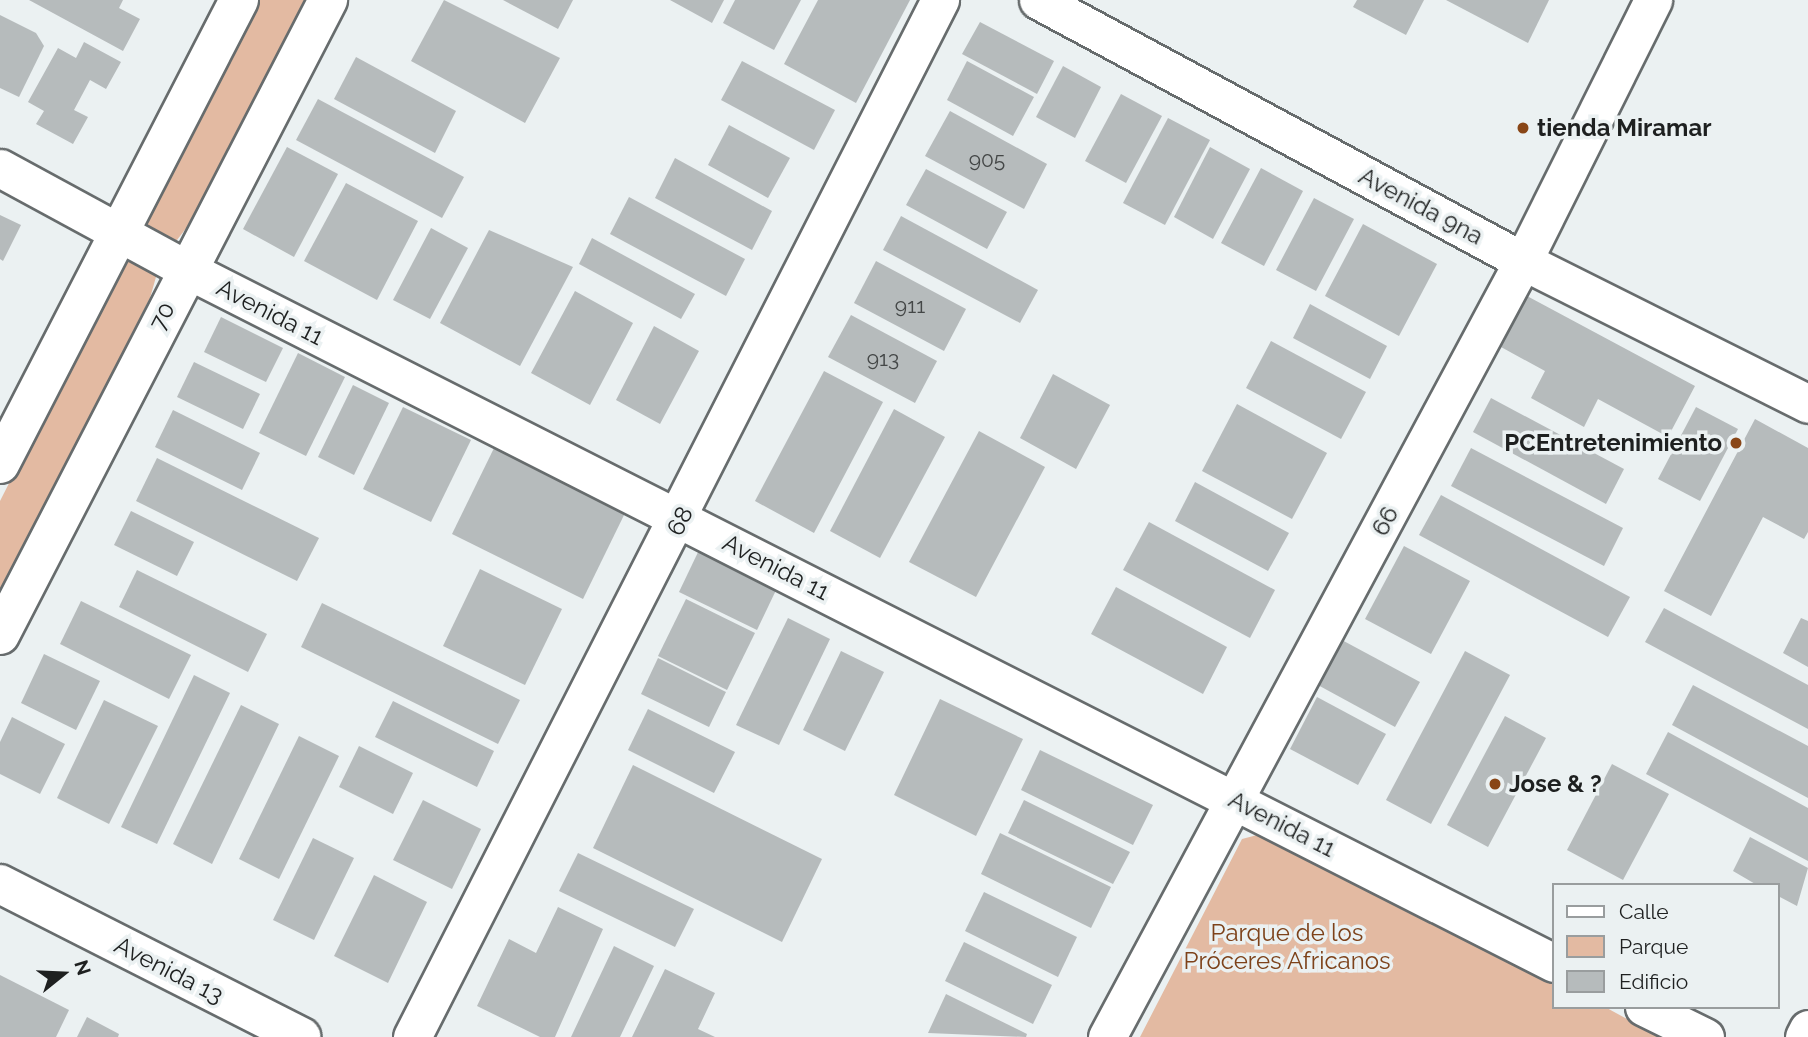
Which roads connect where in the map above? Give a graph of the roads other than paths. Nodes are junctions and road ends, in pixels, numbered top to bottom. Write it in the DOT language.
graph roads {
  1 [pos="239,0"];
  2 [pos="328,0"];
  3 [pos="940,0"];
  4 [pos="1038,0"];
  5 [pos="1653,0"];
  6 [pos="0,167"];
  7 [pos="119,229"];
  8 [pos="1523,261"];
  9 [pos="186,269"];
  10 [pos="1808,404"];
  11 [pos="0,464"];
  12 [pos="681,518"];
  13 [pos="0,635"];
  14 [pos="1237,801"];
  15 [pos="0,884"];
  16 [pos="1552,962"];
  17 [pos="1648,1009"];
  18 [pos="1808,1028"];
  19 [pos="301,1037"];
  20 [pos="412,1037"];
  21 [pos="1107,1037"];
  22 [pos="1705,1037"];
  23 [pos="1804,1037"];
  1 -- 7 [label="main road"];
  2 -- 9 [label="main road, 70"];
  3 -- 12 [label="street, 68"];
  4 -- 8 [label="street, Avenida 9na"];
  5 -- 8 [label="street, 66"];
  6 -- 7 [label="street, Avenida 11"];
  7 -- 9 [label="street, Avenida 11"];
  7 -- 11 [label="main road"];
  8 -- 10 [label="street, Avenida 9na"];
  8 -- 14 [label="street, 66"];
  9 -- 12 [label="street, Avenida 11"];
  9 -- 13 [label="main road, 70"];
  12 -- 14 [label="street, Avenida 11"];
  12 -- 20 [label="street, 68"];
  14 -- 16 [label="street, Avenida 11"];
  14 -- 21 [label="street, 66"];
  15 -- 19 [label="main road, Avenida 13"];
  17 -- 22 [label="street"];
  18 -- 23 [label="street"];
}
